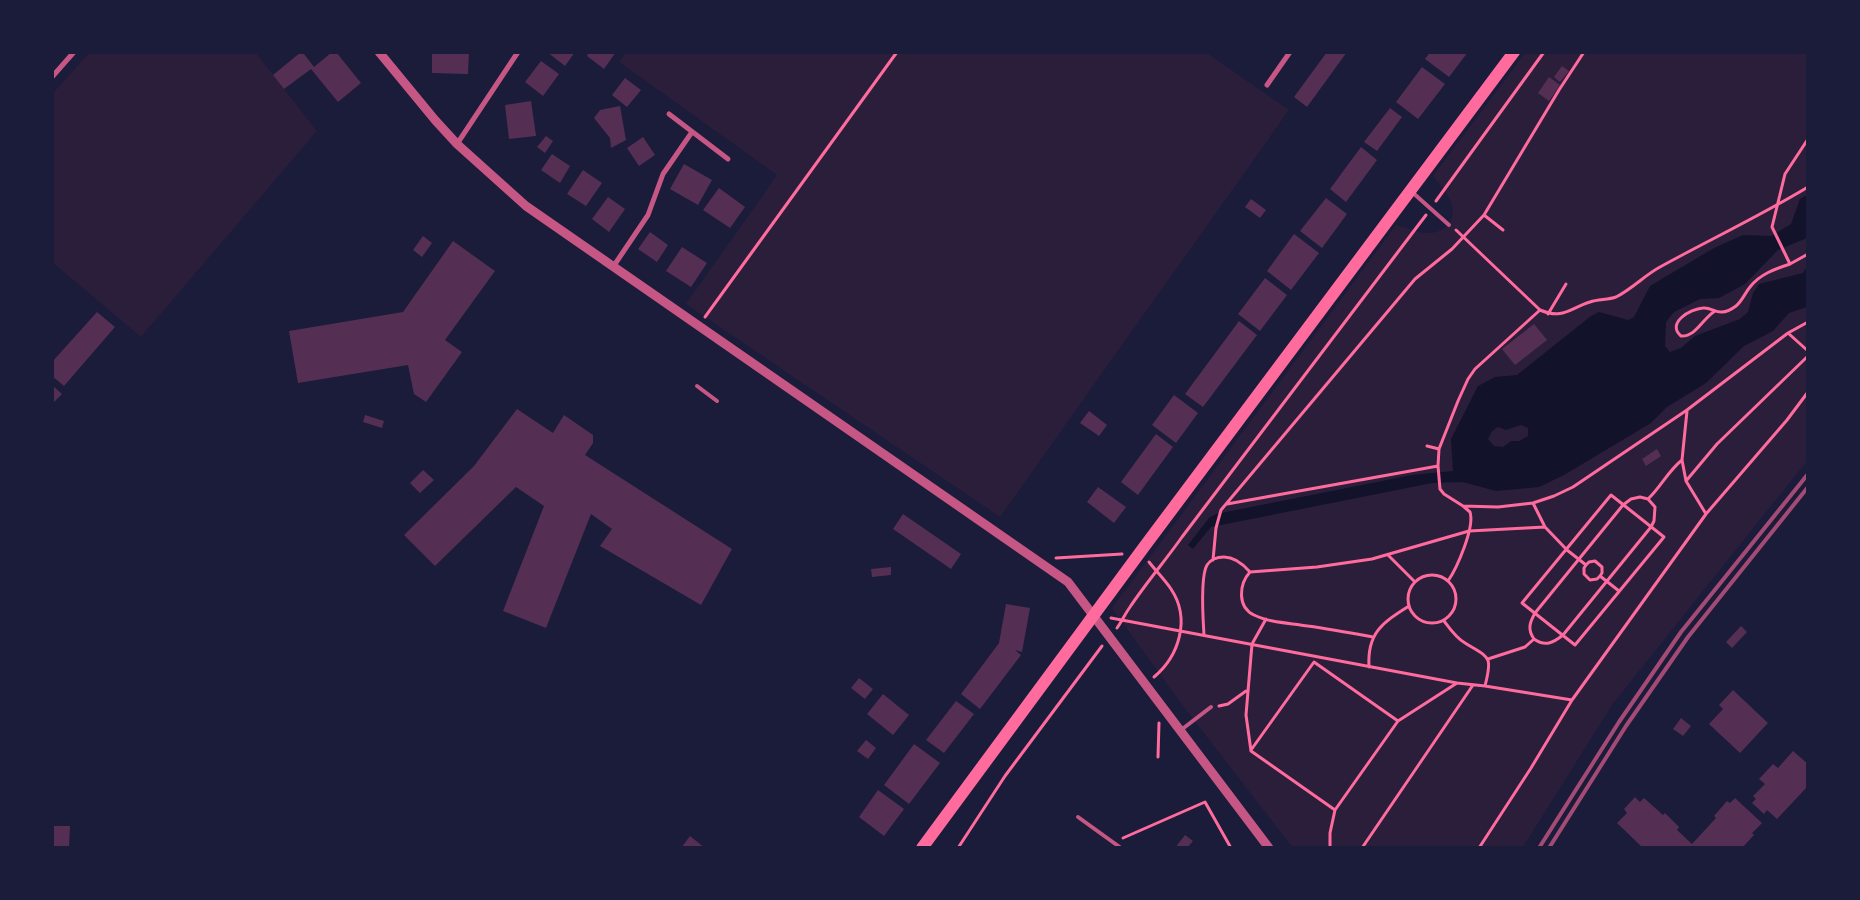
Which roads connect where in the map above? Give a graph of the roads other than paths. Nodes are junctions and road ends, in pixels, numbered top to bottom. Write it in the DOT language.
graph roads {
  1 [pos="74,52"];
  2 [pos="379,52"];
  3 [pos="518,52"];
  4 [pos="1290,52"];
  5 [pos="1514,52"];
  6 [pos="52,77"];
  7 [pos="1267,85"];
  8 [pos="669,114"];
  9 [pos="692,132"];
  10 [pos="457,144"];
  11 [pos="728,159"];
  12 [pos="1410,190"];
  13 [pos="1449,225"];
  14 [pos="613,267"];
  15 [pos="697,386"];
  16 [pos="717,401"];
  17 [pos="1093,615"];
  18 [pos="1211,707"];
  19 [pos="1181,730"];
  20 [pos="1078,817"];
  21 [pos="922,848"];
  22 [pos="1121,848"];
  23 [pos="1269,848"];
  1 -- 6 [label="street"];
  2 -- 10 [label="street"];
  3 -- 10 [label="street"];
  4 -- 7 [label="street"];
  5 -- 12 [label="main road"];
  8 -- 9 [label="street"];
  9 -- 11 [label="street"];
  9 -- 14 [label="street"];
  10 -- 14 [label="street"];
  12 -- 13 [label="lane"];
  12 -- 17 [label="main road"];
  14 -- 17 [label="street"];
  15 -- 16 [label="lane"];
  17 -- 19 [label="street"];
  17 -- 21 [label="main road"];
  18 -- 19 [label="lane"];
  19 -- 23 [label="street"];
  20 -- 22 [label="lane"];
}
